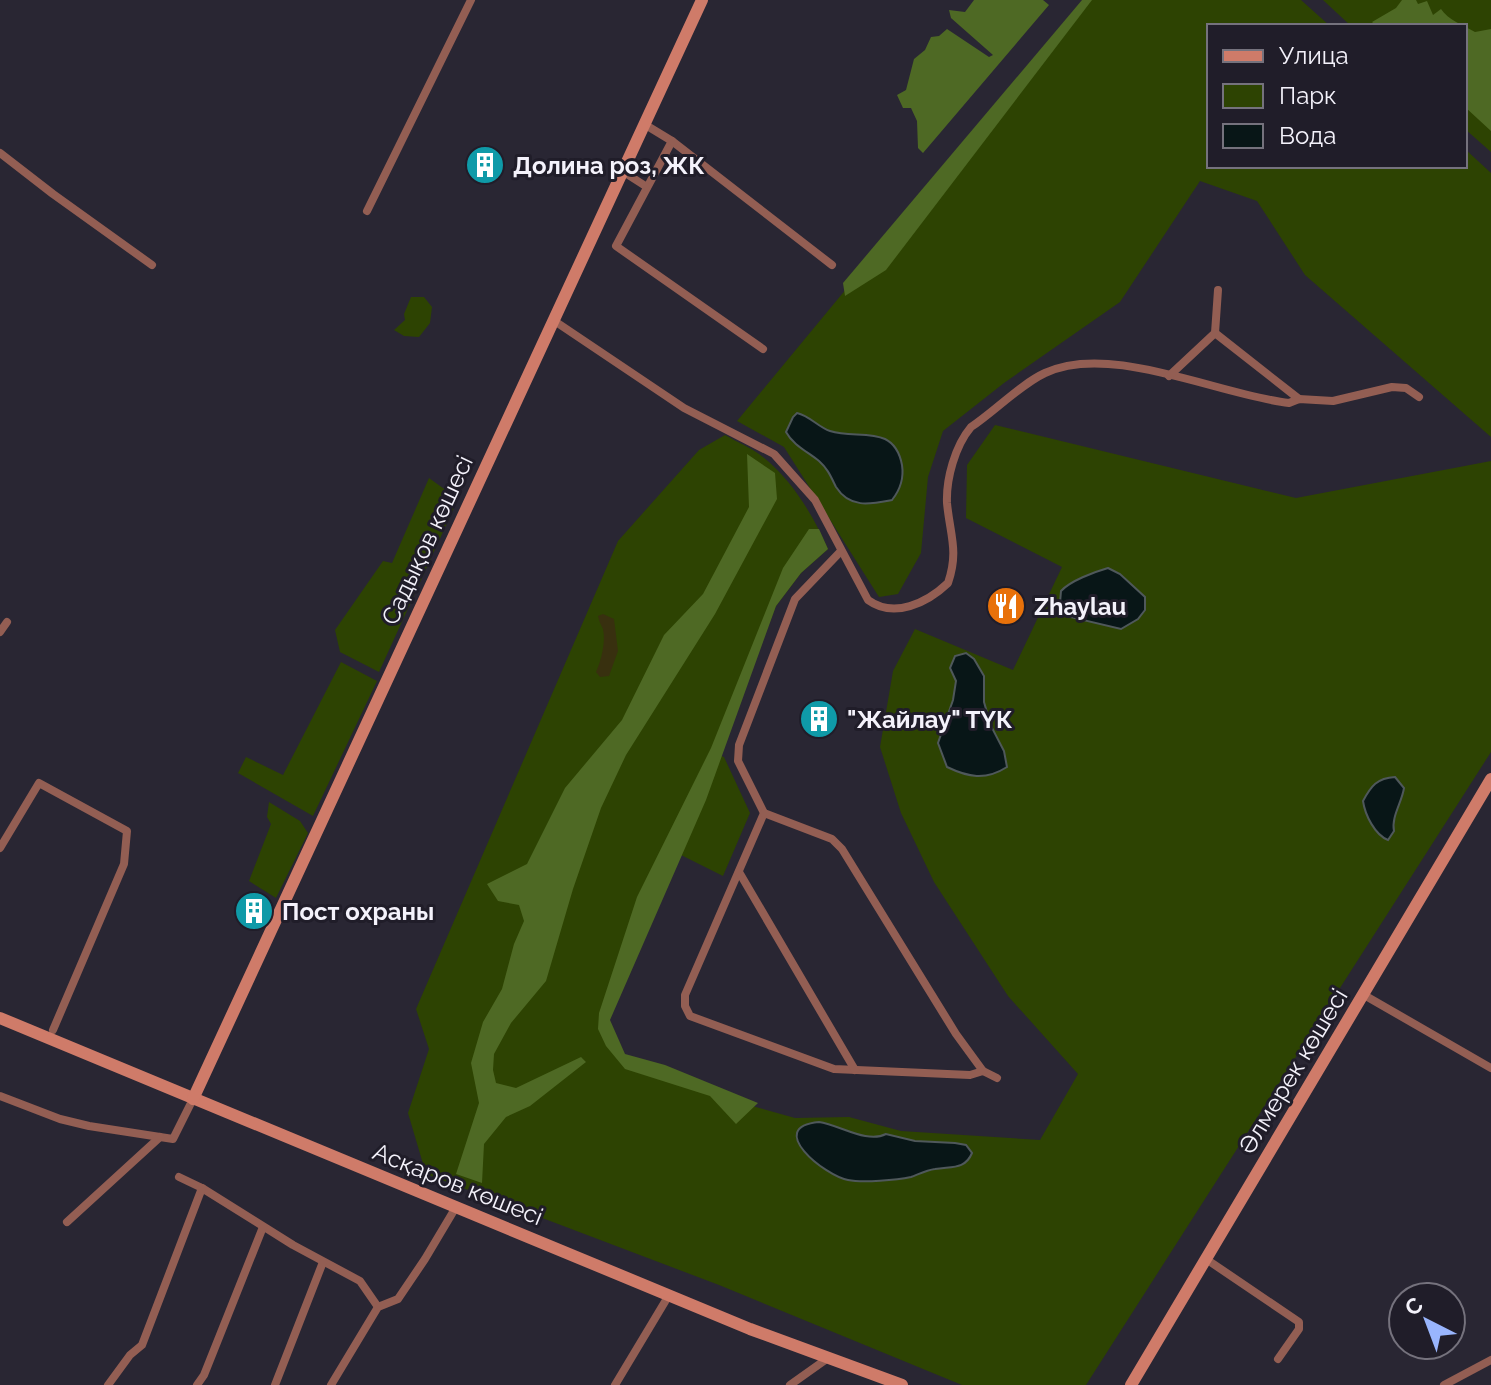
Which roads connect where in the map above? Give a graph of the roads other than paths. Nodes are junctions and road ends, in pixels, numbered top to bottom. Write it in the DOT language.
graph roads {
  1 [pos="471,0"];
  2 [pos="702,0"];
  3 [pos="644,124"];
  4 [pos="672,141"];
  5 [pos="0,153"];
  6 [pos="622,171"];
  7 [pos="647,187"];
  8 [pos="367,211"];
  9 [pos="152,265"];
  10 [pos="832,265"];
  11 [pos="1218,290"];
  12 [pos="553,320"];
  13 [pos="1215,333"];
  14 [pos="763,349"];
  15 [pos="1169,376"];
  16 [pos="1419,397"];
  17 [pos="1299,399"];
  18 [pos="841,551"];
  19 [pos="7,622"];
  20 [pos="0,632"];
  21 [pos="1491,779"];
  22 [pos="764,813"];
  23 [pos="0,848"];
  24 [pos="739,872"];
  25 [pos="1364,995"];
  26 [pos="0,1018"];
  27 [pos="53,1030"];
  28 [pos="1491,1068"];
  29 [pos="855,1070"];
  30 [pos="983,1071"];
  31 [pos="997,1078"];
  32 [pos="0,1096"];
  33 [pos="193,1099"];
  34 [pos="160,1137"];
  35 [pos="179,1177"];
  36 [pos="202,1188"];
  37 [pos="456,1207"];
  38 [pos="67,1222"];
  39 [pos="263,1227"];
  40 [pos="1206,1259"];
  41 [pos="323,1262"];
  42 [pos="669,1295"];
  43 [pos="378,1307"];
  44 [pos="828,1358"];
  45 [pos="1278,1359"];
  46 [pos="1491,1360"];
  47 [pos="108,1385"];
  48 [pos="197,1385"];
  49 [pos="275,1385"];
  50 [pos="331,1385"];
  51 [pos="615,1385"];
  52 [pos="790,1385"];
  53 [pos="902,1385"];
  54 [pos="1131,1385"];
  55 [pos="1444,1385"];
  1 -- 8 [label="street"];
  2 -- 3 [label="street, Садықов көшесі"];
  3 -- 4 [label="street"];
  3 -- 6 [label="street, Садықов көшесі"];
  4 -- 7 [label="street"];
  4 -- 10 [label="street"];
  5 -- 9 [label="street"];
  6 -- 7 [label="street"];
  6 -- 12 [label="street, Садықов көшесі"];
  7 -- 14 [label="street"];
  11 -- 13 [label="street"];
  12 -- 18 [label="street"];
  12 -- 33 [label="street, Садықов көшесі"];
  13 -- 15 [label="street"];
  13 -- 17 [label="street"];
  15 -- 17 [label="street"];
  15 -- 18 [label="street"];
  16 -- 17 [label="street"];
  18 -- 22 [label="street"];
  19 -- 20 [label="street"];
  21 -- 25 [label="street, Әлмерек көшесі"];
  22 -- 24 [label="street"];
  22 -- 30 [label="street"];
  23 -- 27 [label="street"];
  24 -- 29 [label="street"];
  24 -- 29 [label="street"];
  25 -- 28 [label="street"];
  25 -- 40 [label="street, Әлмерек көшесі"];
  26 -- 33 [label="street, Асқаров көшесі"];
  29 -- 30 [label="street"];
  30 -- 31 [label="street"];
  32 -- 34 [label="street"];
  33 -- 34 [label="street"];
  33 -- 37 [label="street, Асқаров көшесі"];
  34 -- 38 [label="street"];
  35 -- 36 [label="street"];
  36 -- 39 [label="street"];
  36 -- 47 [label="street"];
  37 -- 42 [label="street, Асқаров көшесі"];
  37 -- 43 [label="street"];
  39 -- 41 [label="street"];
  39 -- 48 [label="street"];
  40 -- 45 [label="street"];
  40 -- 54 [label="street, Әлмерек көшесі"];
  41 -- 43 [label="street"];
  41 -- 49 [label="street"];
  42 -- 44 [label="street, Асқаров көшесі"];
  42 -- 51 [label="street"];
  43 -- 50 [label="street"];
  44 -- 52 [label="street"];
  44 -- 53 [label="street, Асқаров көшесі"];
  46 -- 55 [label="street"];
}
